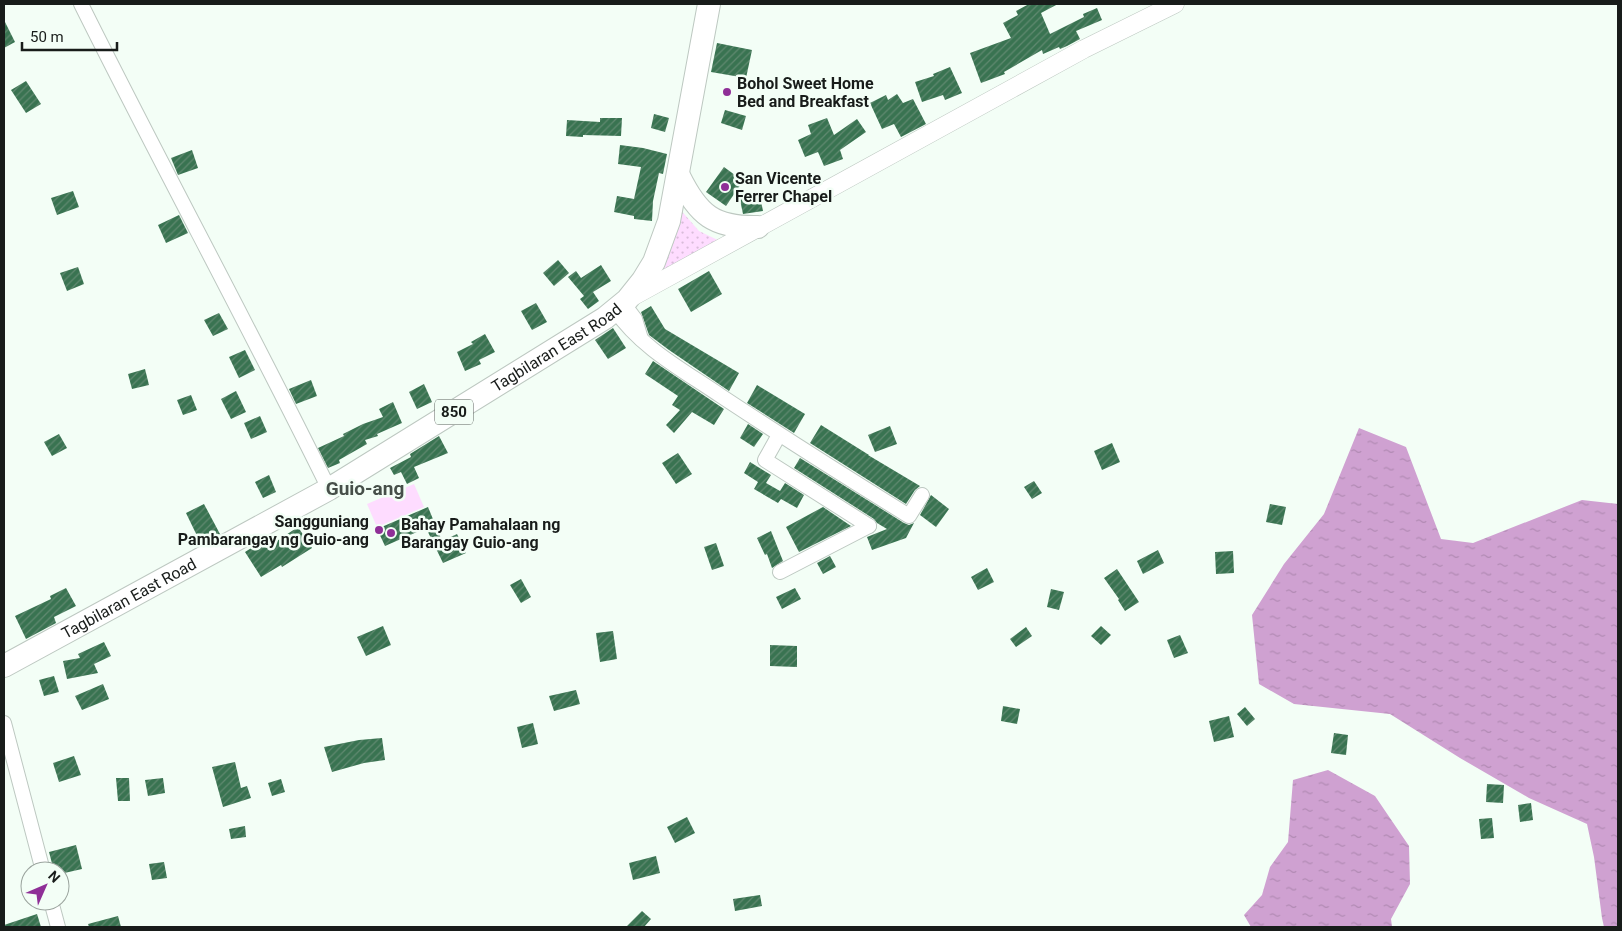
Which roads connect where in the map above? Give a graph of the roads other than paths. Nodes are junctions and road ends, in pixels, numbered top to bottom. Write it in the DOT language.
graph roads {
  1 [pos="81,4"];
  2 [pos="708,4"];
  3 [pos="1175,4"];
  4 [pos="679,176"];
  5 [pos="758,227"];
  6 [pos="622,304"];
  7 [pos="779,435"];
  8 [pos="329,489"];
  9 [pos="922,495"];
  10 [pos="780,572"];
  11 [pos="4,666"];
  12 [pos="4,723"];
  13 [pos="40,861"];
  14 [pos="54,911"];
  15 [pos="58,927"];
  1 -- 8 [label="street"];
  2 -- 4 [label="main road, Tagbilaran East Road / 850"];
  3 -- 5 [label="street"];
  4 -- 5 [label="main road"];
  4 -- 6 [label="main road, Tagbilaran East Road / 850"];
  5 -- 6 [label="street"];
  6 -- 7 [label="street"];
  6 -- 8 [label="main road, Tagbilaran East Road / 850"];
  7 -- 9 [label="street"];
  7 -- 10 [label="street"];
  8 -- 11 [label="main road, Tagbilaran East Road / 850"];
  12 -- 13 [label="street"];
  14 -- 15 [label="street"];
}
